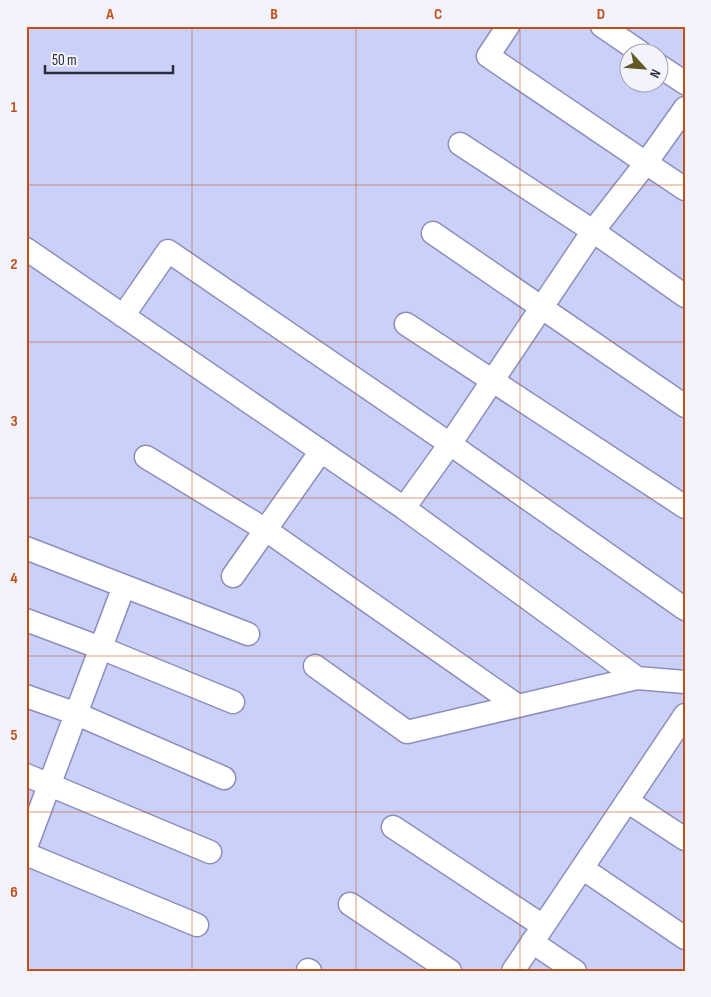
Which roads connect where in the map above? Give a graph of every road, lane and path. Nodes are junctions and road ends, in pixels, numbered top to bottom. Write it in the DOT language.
graph roads {
  1 [pos="508,26"];
  2 [pos="602,26"];
  3 [pos="625,42"];
  4 [pos="668,72"];
  5 [pos="685,84"];
  6 [pos="685,108"];
  7 [pos="460,144"];
  8 [pos="646,163"];
  9 [pos="685,189"];
  10 [pos="593,231"];
  11 [pos="433,233"];
  12 [pos="26,249"];
  13 [pos="685,296"];
  14 [pos="541,308"];
  15 [pos="124,316"];
  16 [pos="406,324"];
  17 [pos="492,380"];
  18 [pos="685,406"];
  19 [pos="450,444"];
  20 [pos="321,451"];
  21 [pos="146,457"];
  22 [pos="685,507"];
  23 [pos="404,508"];
  24 [pos="266,530"];
  25 [pos="26,548"];
  26 [pos="233,576"];
  27 [pos="124,586"];
  28 [pos="685,609"];
  29 [pos="26,620"];
  30 [pos="248,634"];
  31 [pos="101,648"];
  32 [pos="315,666"];
  33 [pos="637,678"];
  34 [pos="685,682"];
  35 [pos="26,696"];
  36 [pos="233,702"];
  37 [pos="518,706"];
  38 [pos="77,714"];
  39 [pos="683,723"];
  40 [pos="26,775"];
  41 [pos="224,778"];
  42 [pos="50,784"];
  43 [pos="628,801"];
  44 [pos="393,827"];
  45 [pos="685,838"];
  46 [pos="26,847"];
  47 [pos="210,852"];
  48 [pos="26,854"];
  49 [pos="582,868"];
  50 [pos="350,904"];
  51 [pos="197,925"];
  52 [pos="538,934"];
  53 [pos="685,938"];
  54 [pos="450,971"];
  55 [pos="513,971"];
  56 [pos="575,971"];
  1 -- 8 [label="street"];
  2 -- 3 [label="street"];
  4 -- 5 [label="street"];
  6 -- 8 [label="street"];
  7 -- 10 [label="street"];
  8 -- 9 [label="street"];
  8 -- 10 [label="street"];
  10 -- 13 [label="street"];
  10 -- 14 [label="street"];
  11 -- 14 [label="street"];
  12 -- 15 [label="street"];
  14 -- 17 [label="street"];
  14 -- 18 [label="street"];
  15 -- 19 [label="street"];
  15 -- 20 [label="street"];
  16 -- 17 [label="street"];
  17 -- 19 [label="street"];
  17 -- 22 [label="street"];
  19 -- 23 [label="street"];
  19 -- 28 [label="street"];
  20 -- 23 [label="street"];
  20 -- 24 [label="street"];
  21 -- 24 [label="street"];
  23 -- 33 [label="street"];
  24 -- 26 [label="street"];
  24 -- 37 [label="street"];
  25 -- 27 [label="street"];
  27 -- 30 [label="street"];
  27 -- 31 [label="street"];
  29 -- 31 [label="street"];
  31 -- 36 [label="street"];
  31 -- 38 [label="street"];
  32 -- 37 [label="street"];
  33 -- 34 [label="street"];
  33 -- 37 [label="street"];
  35 -- 38 [label="street"];
  38 -- 41 [label="street"];
  38 -- 42 [label="street"];
  39 -- 43 [label="street"];
  40 -- 42 [label="street"];
  42 -- 46 [label="street"];
  42 -- 47 [label="street"];
  43 -- 45 [label="street"];
  43 -- 49 [label="street"];
  44 -- 52 [label="street"];
  48 -- 51 [label="street"];
  49 -- 52 [label="street"];
  49 -- 53 [label="street"];
  50 -- 54 [label="street"];
  52 -- 55 [label="street"];
  52 -- 56 [label="street"];
}
